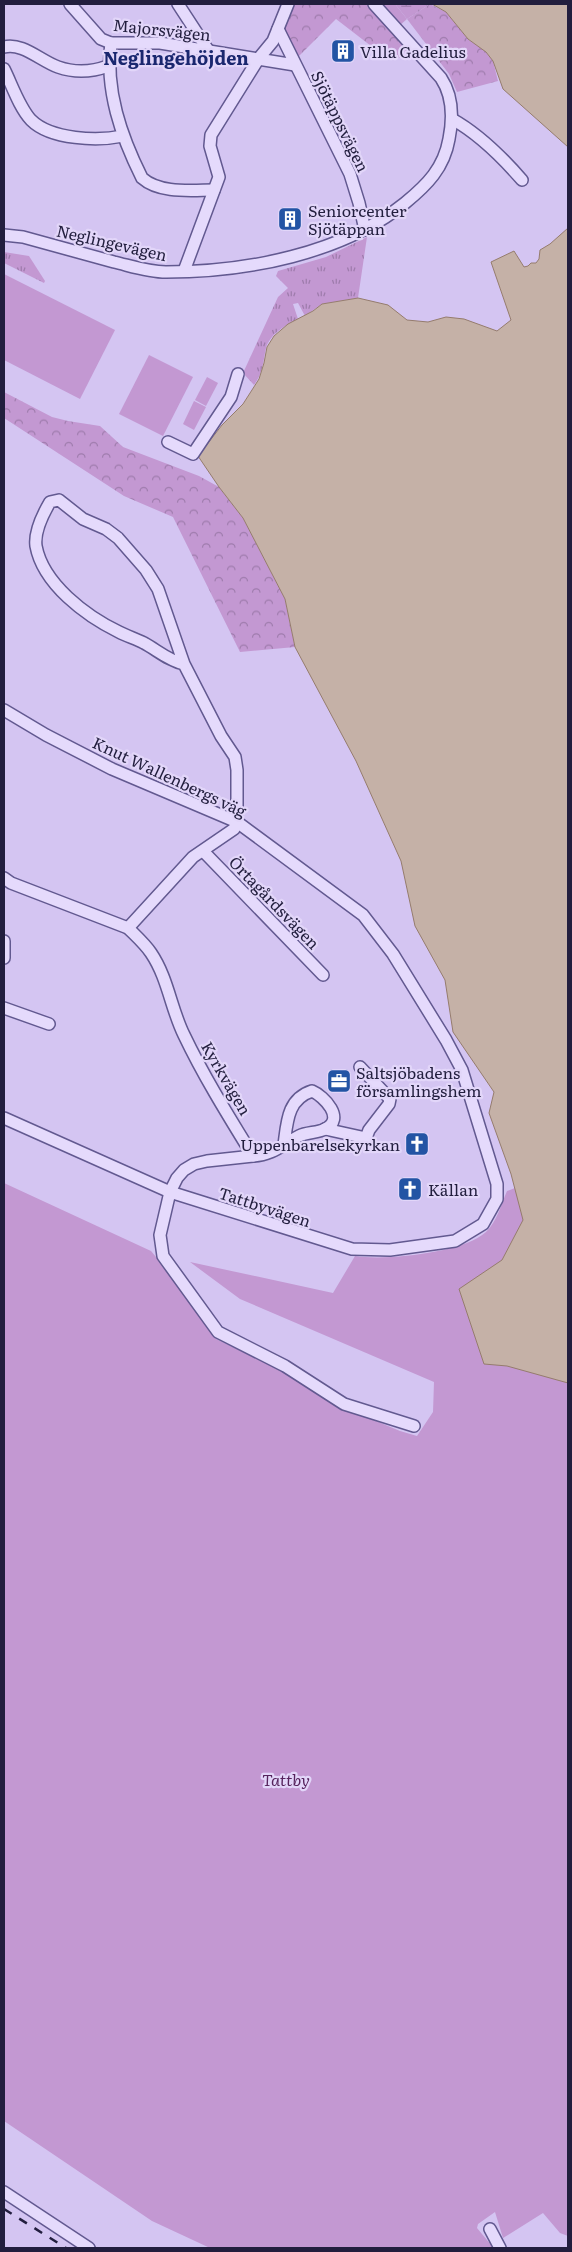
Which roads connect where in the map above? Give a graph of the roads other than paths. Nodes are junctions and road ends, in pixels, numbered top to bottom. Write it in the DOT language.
graph roads {
  1 [pos="70,4"];
  2 [pos="178,4"];
  3 [pos="288,4"];
  4 [pos="374,4"];
  5 [pos="278,29"];
  6 [pos="110,43"];
  7 [pos="4,47"];
  8 [pos="208,50"];
  9 [pos="259,58"];
  10 [pos="295,65"];
  11 [pos="108,66"];
  12 [pos="4,69"];
  13 [pos="452,119"];
  14 [pos="123,136"];
  15 [pos="522,180"];
  16 [pos="214,190"];
  17 [pos="364,230"];
  18 [pos="4,235"];
  19 [pos="184,271"];
  20 [pos="238,374"];
  21 [pos="168,442"];
  22 [pos="184,664"];
  23 [pos="4,710"];
  24 [pos="237,822"];
  25 [pos="203,852"];
  26 [pos="4,878"];
  27 [pos="128,928"];
  28 [pos="4,941"];
  29 [pos="4,957"];
  30 [pos="322,975"];
  31 [pos="4,1008"];
  32 [pos="49,1024"];
  33 [pos="360,1067"];
  34 [pos="4,1118"];
  35 [pos="325,1129"];
  36 [pos="284,1145"];
  37 [pos="253,1156"];
  38 [pos="497,1184"];
  39 [pos="170,1192"];
  40 [pos="414,1426"];
  41 [pos="4,2192"];
  42 [pos="490,2229"];
  43 [pos="89,2248"];
  44 [pos="500,2248"];
  1 -- 6 [label="street, Majorsvägen"];
  2 -- 8 [label="street"];
  3 -- 5 [label="street"];
  4 -- 13 [label="street, Neglingevägen"];
  5 -- 9 [label="street"];
  5 -- 10 [label="street, Sjötäppsvägen"];
  6 -- 8 [label="street, Majorsvägen"];
  6 -- 11 [label="street"];
  7 -- 11 [label="street"];
  8 -- 9 [label="street, Majorsvägen"];
  9 -- 10 [label="street, Majorsvägen"];
  9 -- 16 [label="street"];
  10 -- 17 [label="street, Sjötäppsvägen"];
  11 -- 14 [label="street"];
  12 -- 14 [label="street"];
  13 -- 15 [label="street"];
  13 -- 17 [label="street, Neglingevägen"];
  14 -- 16 [label="street"];
  16 -- 19 [label="street"];
  17 -- 19 [label="street, Neglingevägen"];
  18 -- 19 [label="street, Neglingevägen"];
  20 -- 21 [label="street"];
  22 -- 22 [label="street"];
  22 -- 24 [label="street"];
  23 -- 24 [label="street, Knut Wallenbergs väg"];
  24 -- 25 [label="street"];
  24 -- 38 [label="street, Knut Wallenbergs väg"];
  25 -- 27 [label="street"];
  25 -- 30 [label="street, Örtagårdsvägen"];
  26 -- 27 [label="street, Kyrkvägen"];
  27 -- 37 [label="street, Kyrkvägen"];
  28 -- 29 [label="street"];
  31 -- 32 [label="street"];
  33 -- 35 [label="street"];
  34 -- 39 [label="street, Tattbyvägen"];
  35 -- 36 [label="street"];
  35 -- 36 [label="street"];
  36 -- 37 [label="street"];
  37 -- 39 [label="street"];
  38 -- 39 [label="street, Tattbyvägen"];
  39 -- 40 [label="street"];
  41 -- 43 [label="street"];
  42 -- 44 [label="street"];
}
